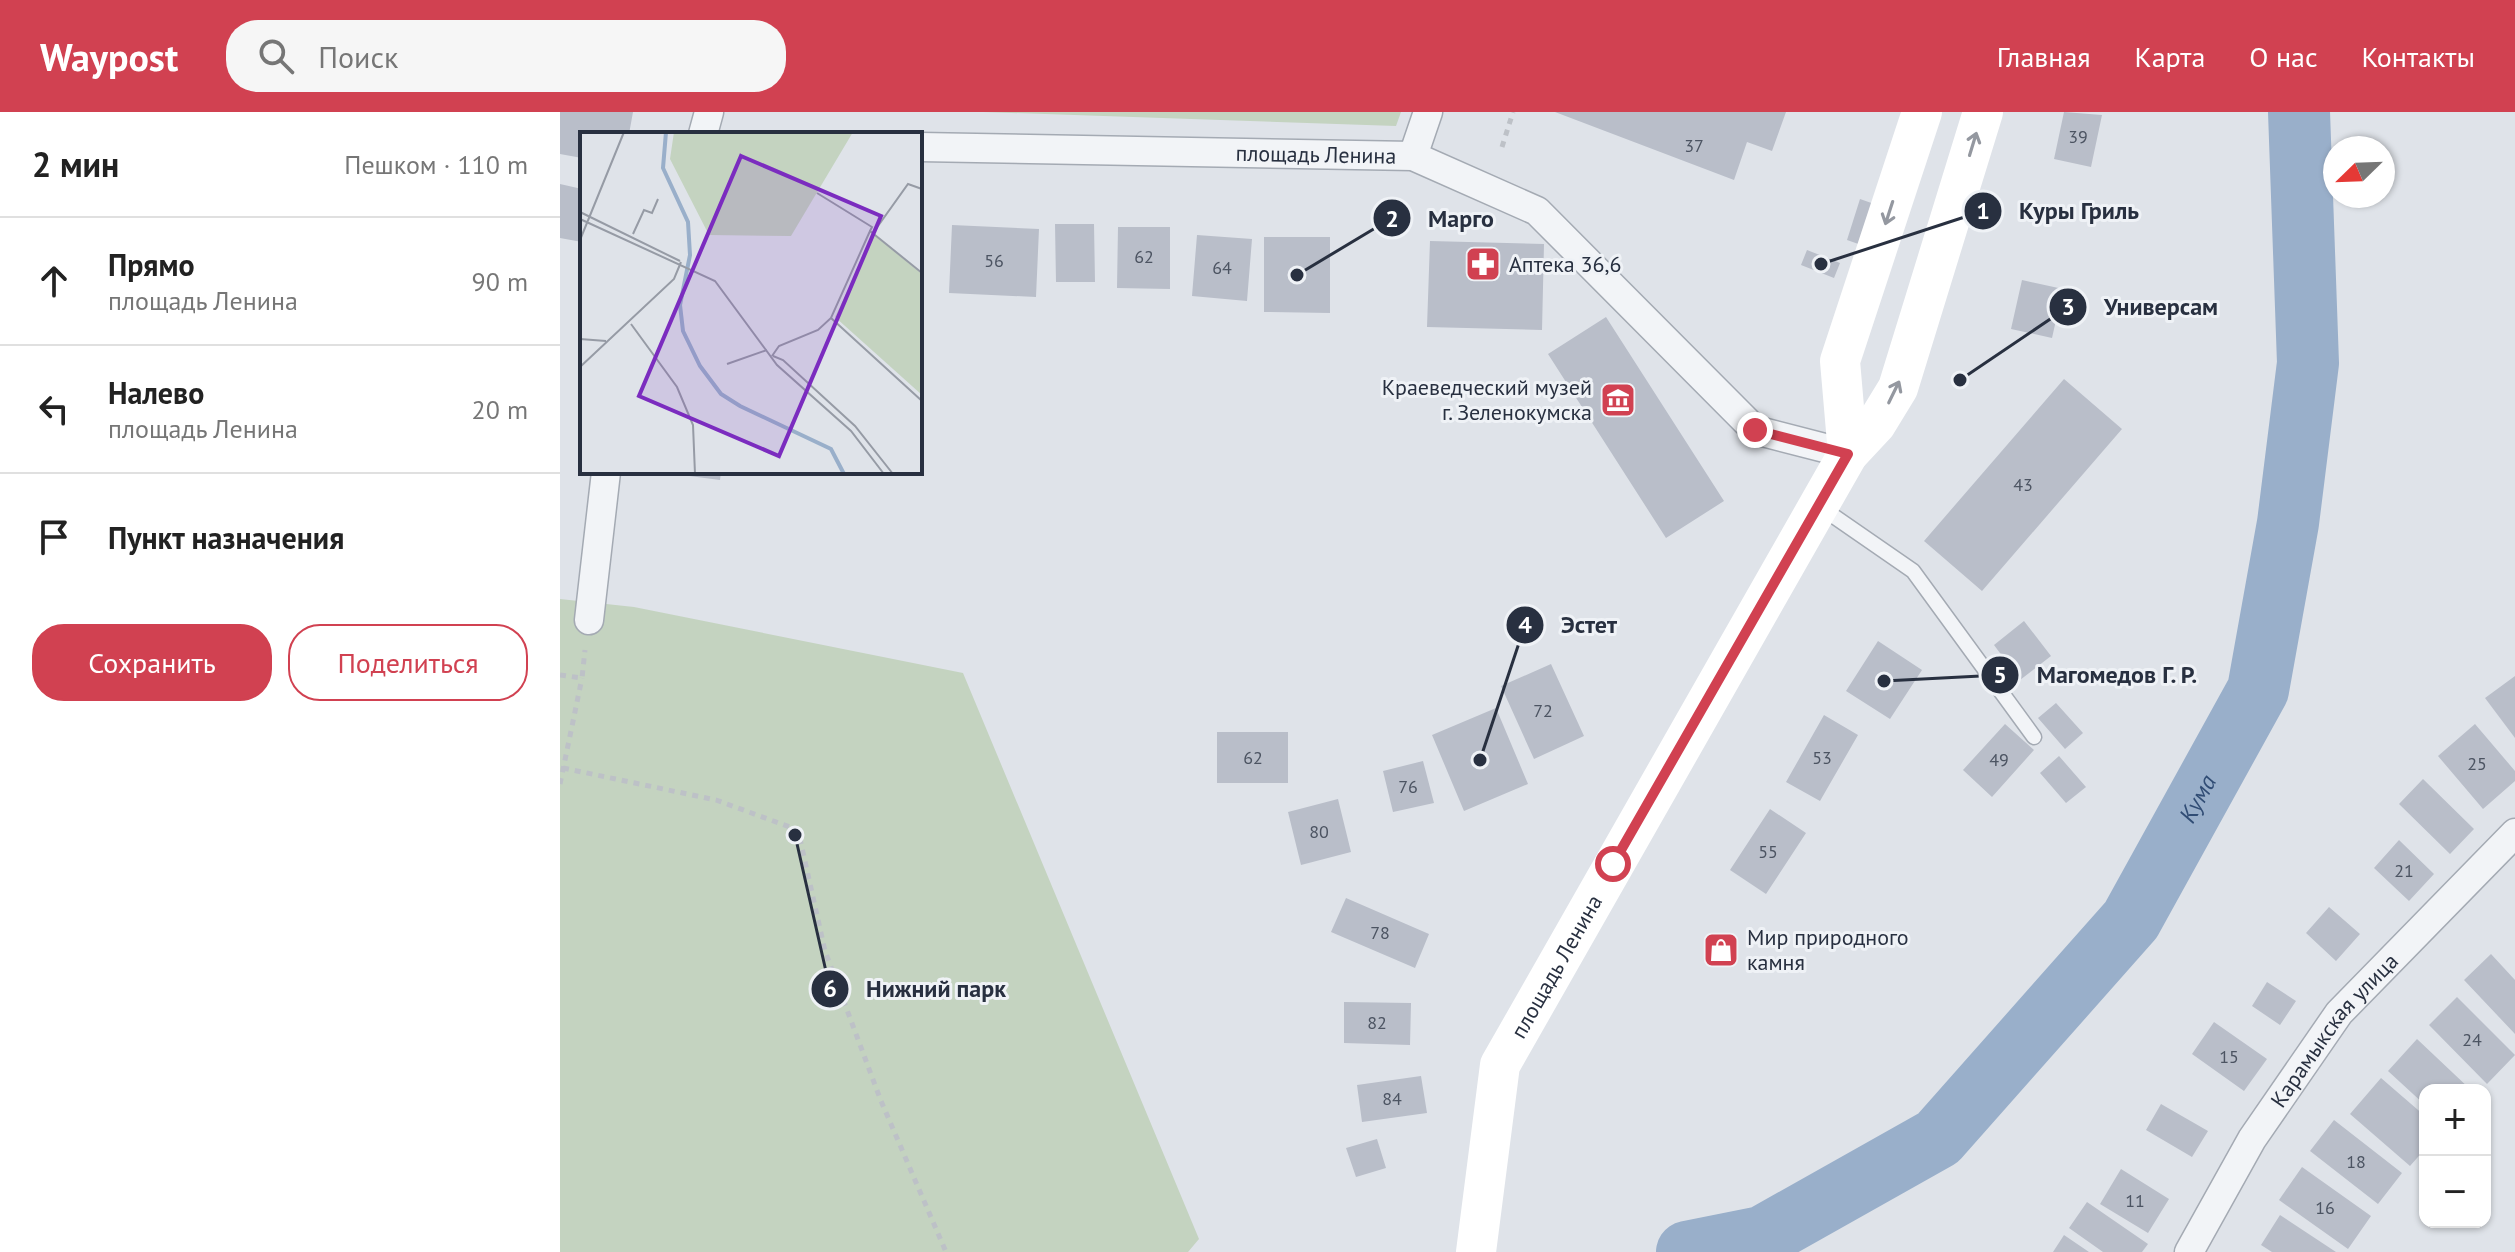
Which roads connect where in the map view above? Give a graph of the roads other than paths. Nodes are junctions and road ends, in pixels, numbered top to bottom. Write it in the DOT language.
graph roads {
  1 [pos="1428,112"];
  2 [pos="1922,112"];
  3 [pos="1983,112"];
  4 [pos="922,147"];
  5 [pos="1413,156"];
  6 [pos="1848,454"];
  7 [pos="606,474"];
  8 [pos="1819,506"];
  9 [pos="589,620"];
  10 [pos="2034,737"];
  11 [pos="2515,833"];
  12 [pos="1476,1252"];
  13 [pos="2189,1252"];
  1 -- 5 [label="street"];
  2 -- 6 [label="street, one-way"];
  6 -- 3 [label="street, площадь Ленина, one-way"];
  4 -- 5 [label="street, площадь Ленина"];
  5 -- 6 [label="street, площадь Ленина"];
  6 -- 8 [label="street, площадь Ленина"];
  7 -- 9 [label="street"];
  8 -- 10 [label="lane"];
  8 -- 12 [label="street, площадь Ленина"];
  11 -- 13 [label="street, Карамыкская улица"];
}
